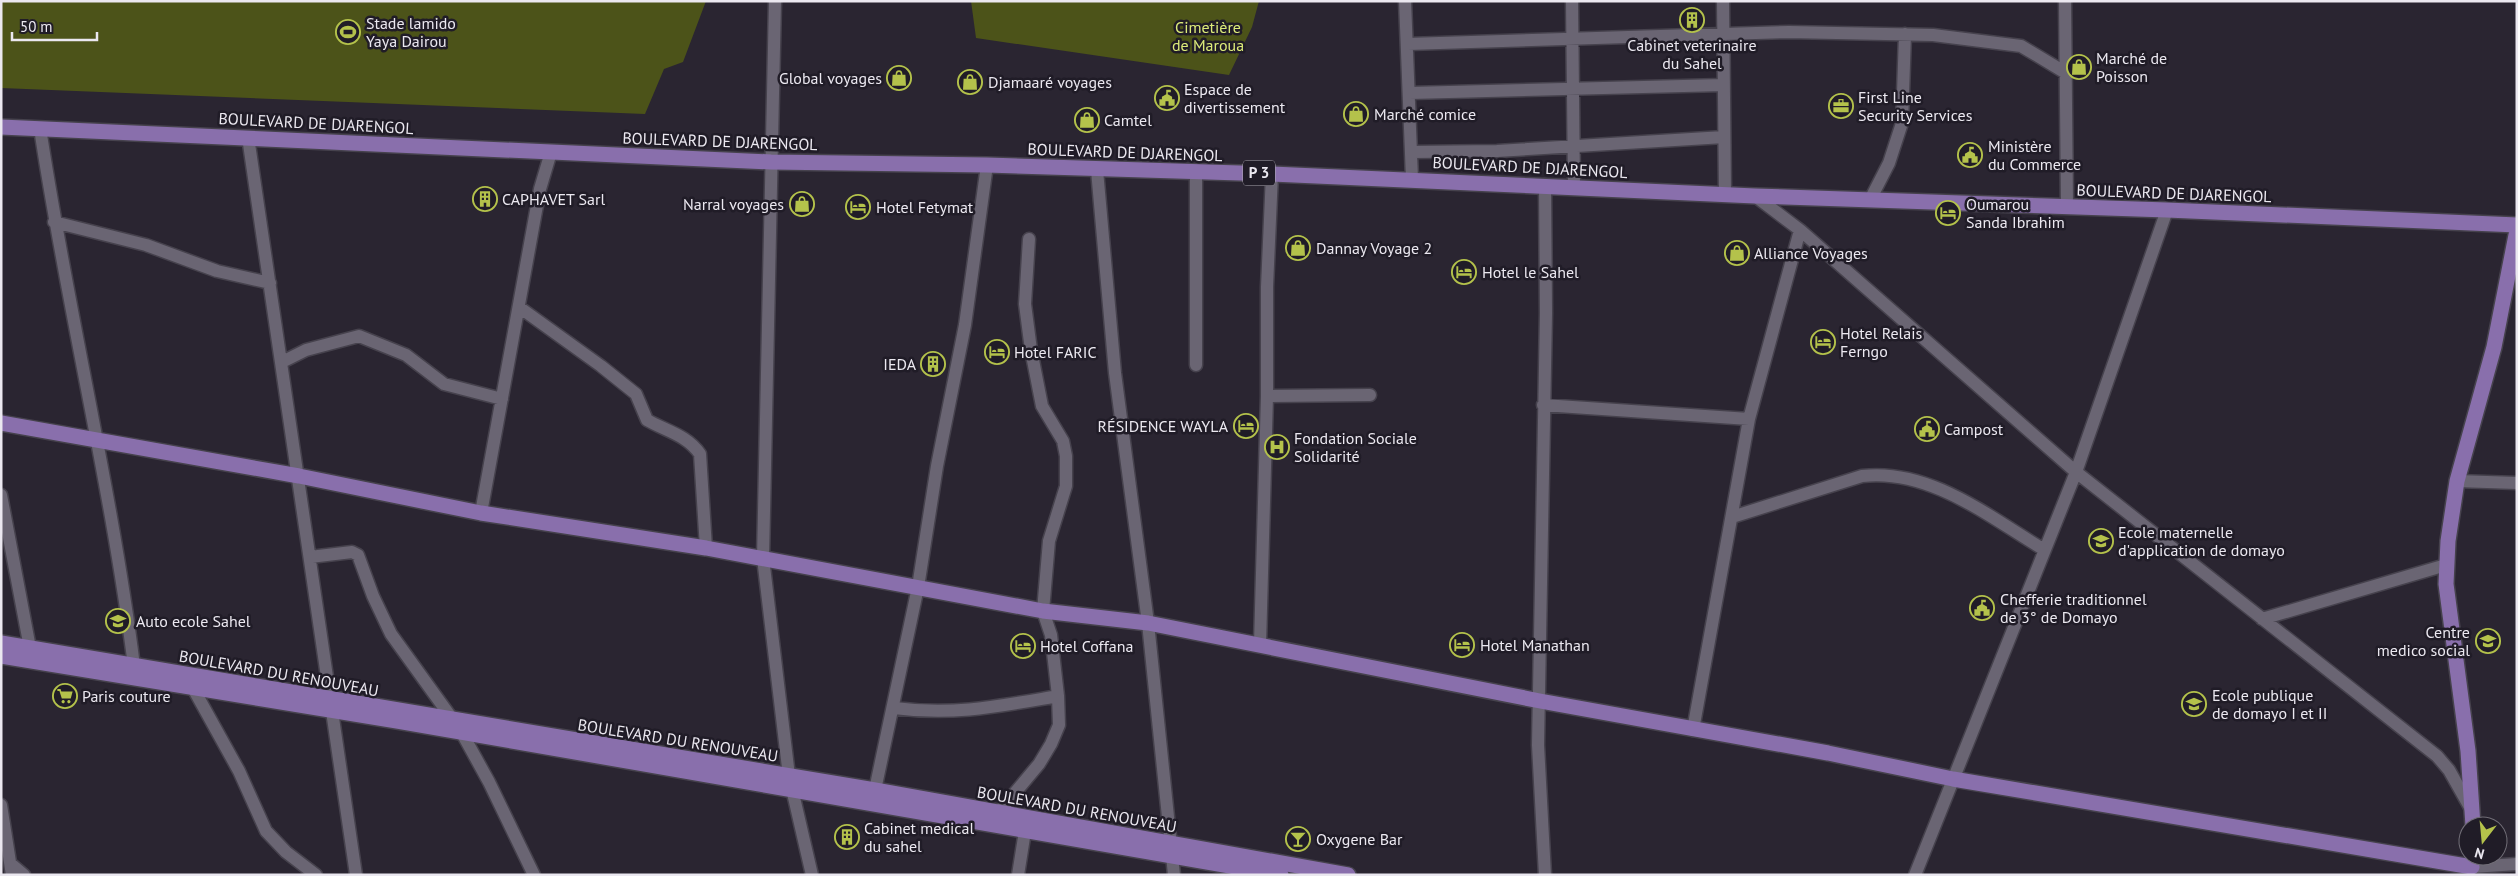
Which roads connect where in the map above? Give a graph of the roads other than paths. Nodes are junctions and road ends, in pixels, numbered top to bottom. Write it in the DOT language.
graph roads {
  1 [pos="775,1"];
  2 [pos="1406,1"];
  3 [pos="1572,1"];
  4 [pos="1723,1"];
  5 [pos="2065,1"];
  6 [pos="1904,34"];
  7 [pos="1724,35"];
  8 [pos="1573,40"];
  9 [pos="1408,44"];
  10 [pos="2066,73"];
  11 [pos="1723,85"];
  12 [pos="1574,90"];
  13 [pos="1410,93"];
  14 [pos="1,127"];
  15 [pos="40,128"];
  16 [pos="248,137"];
  17 [pos="1724,137"];
  18 [pos="1575,144"];
  19 [pos="550,152"];
  20 [pos="1413,152"];
  21 [pos="771,162"];
  22 [pos="988,165"];
  23 [pos="1097,170"];
  24 [pos="1196,171"];
  25 [pos="1272,174"];
  26 [pos="1412,179"];
  27 [pos="1545,185"];
  28 [pos="1574,186"];
  29 [pos="1725,194"];
  30 [pos="1755,196"];
  31 [pos="1870,200"];
  32 [pos="2068,206"];
  33 [pos="2168,210"];
  34 [pos="54,222"];
  35 [pos="2517,225"];
  36 [pos="1800,230"];
  37 [pos="2517,230"];
  38 [pos="1029,239"];
  39 [pos="270,282"];
  40 [pos="519,307"];
  41 [pos="282,362"];
  42 [pos="1196,365"];
  43 [pos="1267,396"];
  44 [pos="1370,396"];
  45 [pos="502,400"];
  46 [pos="1544,405"];
  47 [pos="1749,418"];
  48 [pos="1,423"];
  49 [pos="98,441"];
  50 [pos="2076,472"];
  51 [pos="299,476"];
  52 [pos="2458,481"];
  53 [pos="2517,483"];
  54 [pos="1,495"];
  55 [pos="481,513"];
  56 [pos="1732,517"];
  57 [pos="706,548"];
  58 [pos="2043,549"];
  59 [pos="310,557"];
  60 [pos="763,558"];
  61 [pos="2446,565"];
  62 [pos="918,587"];
  63 [pos="1042,611"];
  64 [pos="2262,619"];
  65 [pos="1148,623"];
  66 [pos="1,643"];
  67 [pos="1260,644"];
  68 [pos="30,648"];
  69 [pos="1,656"];
  70 [pos="134,666"];
  71 [pos="193,688"];
  72 [pos="1058,696"];
  73 [pos="1540,701"];
  74 [pos="331,705"];
  75 [pos="894,708"];
  76 [pos="457,727"];
  77 [pos="1693,730"];
  78 [pos="1952,779"];
  79 [pos="791,783"];
  80 [pos="874,790"];
  81 [pos="1,805"];
  82 [pos="998,813"];
  83 [pos="2471,816"];
  84 [pos="2473,816"];
  85 [pos="1025,831"];
  86 [pos="1171,850"];
  87 [pos="2458,864"];
  88 [pos="11,869"];
  89 [pos="24,875"];
  90 [pos="316,875"];
  91 [pos="356,875"];
  92 [pos="534,875"];
  93 [pos="812,875"];
  94 [pos="1018,875"];
  95 [pos="1174,875"];
  96 [pos="1281,875"];
  97 [pos="1348,875"];
  98 [pos="1545,875"];
  99 [pos="1914,875"];
  1 -- 21 [label="street"];
  2 -- 9 [label="street"];
  3 -- 8 [label="street"];
  4 -- 7 [label="street"];
  5 -- 10 [label="street"];
  6 -- 7 [label="street"];
  6 -- 10 [label="street"];
  6 -- 31 [label="street"];
  7 -- 8 [label="street"];
  7 -- 11 [label="street"];
  8 -- 9 [label="street"];
  8 -- 12 [label="street"];
  9 -- 13 [label="street"];
  10 -- 32 [label="street"];
  11 -- 12 [label="street"];
  11 -- 17 [label="street"];
  12 -- 13 [label="street"];
  12 -- 18 [label="street"];
  13 -- 20 [label="street"];
  14 -- 15 [label="main road, BOULEVARD DE DJARENGOL / P 3"];
  15 -- 16 [label="main road, BOULEVARD DE DJARENGOL / P 3"];
  15 -- 34 [label="street"];
  16 -- 19 [label="main road, BOULEVARD DE DJARENGOL / P 3"];
  16 -- 39 [label="street"];
  17 -- 18 [label="street"];
  17 -- 29 [label="street"];
  18 -- 20 [label="street"];
  18 -- 28 [label="street"];
  19 -- 21 [label="main road, BOULEVARD DE DJARENGOL / P 3"];
  19 -- 40 [label="street"];
  20 -- 26 [label="street"];
  21 -- 22 [label="main road, BOULEVARD DE DJARENGOL / P 3"];
  21 -- 60 [label="street"];
  22 -- 23 [label="main road, BOULEVARD DE DJARENGOL / P 3"];
  22 -- 62 [label="street"];
  23 -- 24 [label="main road, BOULEVARD DE DJARENGOL / P 3"];
  23 -- 65 [label="street"];
  24 -- 25 [label="main road, BOULEVARD DE DJARENGOL / P 3"];
  24 -- 42 [label="street"];
  25 -- 26 [label="main road, BOULEVARD DE DJARENGOL / P 3"];
  25 -- 43 [label="street"];
  26 -- 27 [label="main road, BOULEVARD DE DJARENGOL / P 3"];
  27 -- 28 [label="main road, BOULEVARD DE DJARENGOL / P 3"];
  27 -- 46 [label="street"];
  28 -- 29 [label="main road, BOULEVARD DE DJARENGOL / P 3"];
  29 -- 30 [label="main road, BOULEVARD DE DJARENGOL / P 3"];
  30 -- 31 [label="main road, BOULEVARD DE DJARENGOL / P 3"];
  30 -- 36 [label="street"];
  31 -- 32 [label="main road, BOULEVARD DE DJARENGOL / P 3"];
  32 -- 33 [label="main road, BOULEVARD DE DJARENGOL / P 3"];
  33 -- 35 [label="main road, BOULEVARD DE DJARENGOL / P 3"];
  33 -- 50 [label="street"];
  34 -- 39 [label="street"];
  34 -- 49 [label="street"];
  36 -- 47 [label="street"];
  36 -- 50 [label="street"];
  37 -- 52 [label="main road"];
  38 -- 63 [label="street"];
  39 -- 41 [label="street"];
  40 -- 45 [label="street"];
  40 -- 57 [label="street"];
  41 -- 45 [label="street"];
  41 -- 51 [label="street"];
  43 -- 44 [label="street"];
  43 -- 67 [label="street"];
  45 -- 55 [label="street"];
  46 -- 47 [label="street"];
  46 -- 73 [label="street"];
  47 -- 56 [label="street"];
  48 -- 49 [label="main road"];
  49 -- 51 [label="main road"];
  49 -- 70 [label="street"];
  50 -- 58 [label="street"];
  50 -- 64 [label="street"];
  51 -- 55 [label="main road"];
  51 -- 59 [label="street"];
  52 -- 53 [label="street"];
  52 -- 61 [label="main road"];
  54 -- 68 [label="street"];
  55 -- 57 [label="main road"];
  56 -- 58 [label="street"];
  56 -- 77 [label="street"];
  57 -- 60 [label="main road"];
  58 -- 78 [label="street"];
  59 -- 74 [label="street"];
  59 -- 76 [label="street"];
  60 -- 62 [label="main road"];
  60 -- 79 [label="street"];
  61 -- 64 [label="street"];
  61 -- 84 [label="main road"];
  62 -- 63 [label="main road"];
  62 -- 75 [label="street"];
  63 -- 65 [label="main road"];
  63 -- 72 [label="street"];
  64 -- 83 [label="street"];
  65 -- 67 [label="main road"];
  65 -- 86 [label="street"];
  66 -- 68 [label="main road, BOULEVARD DU RENOUVEAU"];
  67 -- 73 [label="main road"];
  68 -- 70 [label="main road, BOULEVARD DU RENOUVEAU"];
  69 -- 71 [label="main road, BOULEVARD DU RENOUVEAU"];
  70 -- 74 [label="main road, BOULEVARD DU RENOUVEAU"];
  71 -- 74 [label="main road, BOULEVARD DU RENOUVEAU"];
  71 -- 90 [label="street"];
  72 -- 75 [label="street"];
  72 -- 82 [label="street"];
  73 -- 77 [label="main road"];
  73 -- 98 [label="street"];
  74 -- 76 [label="main road, BOULEVARD DU RENOUVEAU"];
  74 -- 91 [label="street"];
  75 -- 80 [label="street"];
  76 -- 79 [label="main road, BOULEVARD DU RENOUVEAU"];
  76 -- 92 [label="street"];
  77 -- 78 [label="main road"];
  78 -- 87 [label="main road"];
  78 -- 99 [label="street"];
  79 -- 80 [label="main road, BOULEVARD DU RENOUVEAU"];
  79 -- 85 [label="main road, BOULEVARD DU RENOUVEAU"];
  79 -- 93 [label="street"];
  80 -- 82 [label="main road, BOULEVARD DU RENOUVEAU"];
  81 -- 88 [label="street"];
  82 -- 86 [label="main road, BOULEVARD DU RENOUVEAU"];
  85 -- 86 [label="main road, BOULEVARD DU RENOUVEAU"];
  85 -- 94 [label="street"];
  86 -- 95 [label="street"];
  86 -- 96 [label="main road, BOULEVARD DU RENOUVEAU"];
  86 -- 97 [label="main road, BOULEVARD DU RENOUVEAU"];
  88 -- 89 [label="street"];
}
